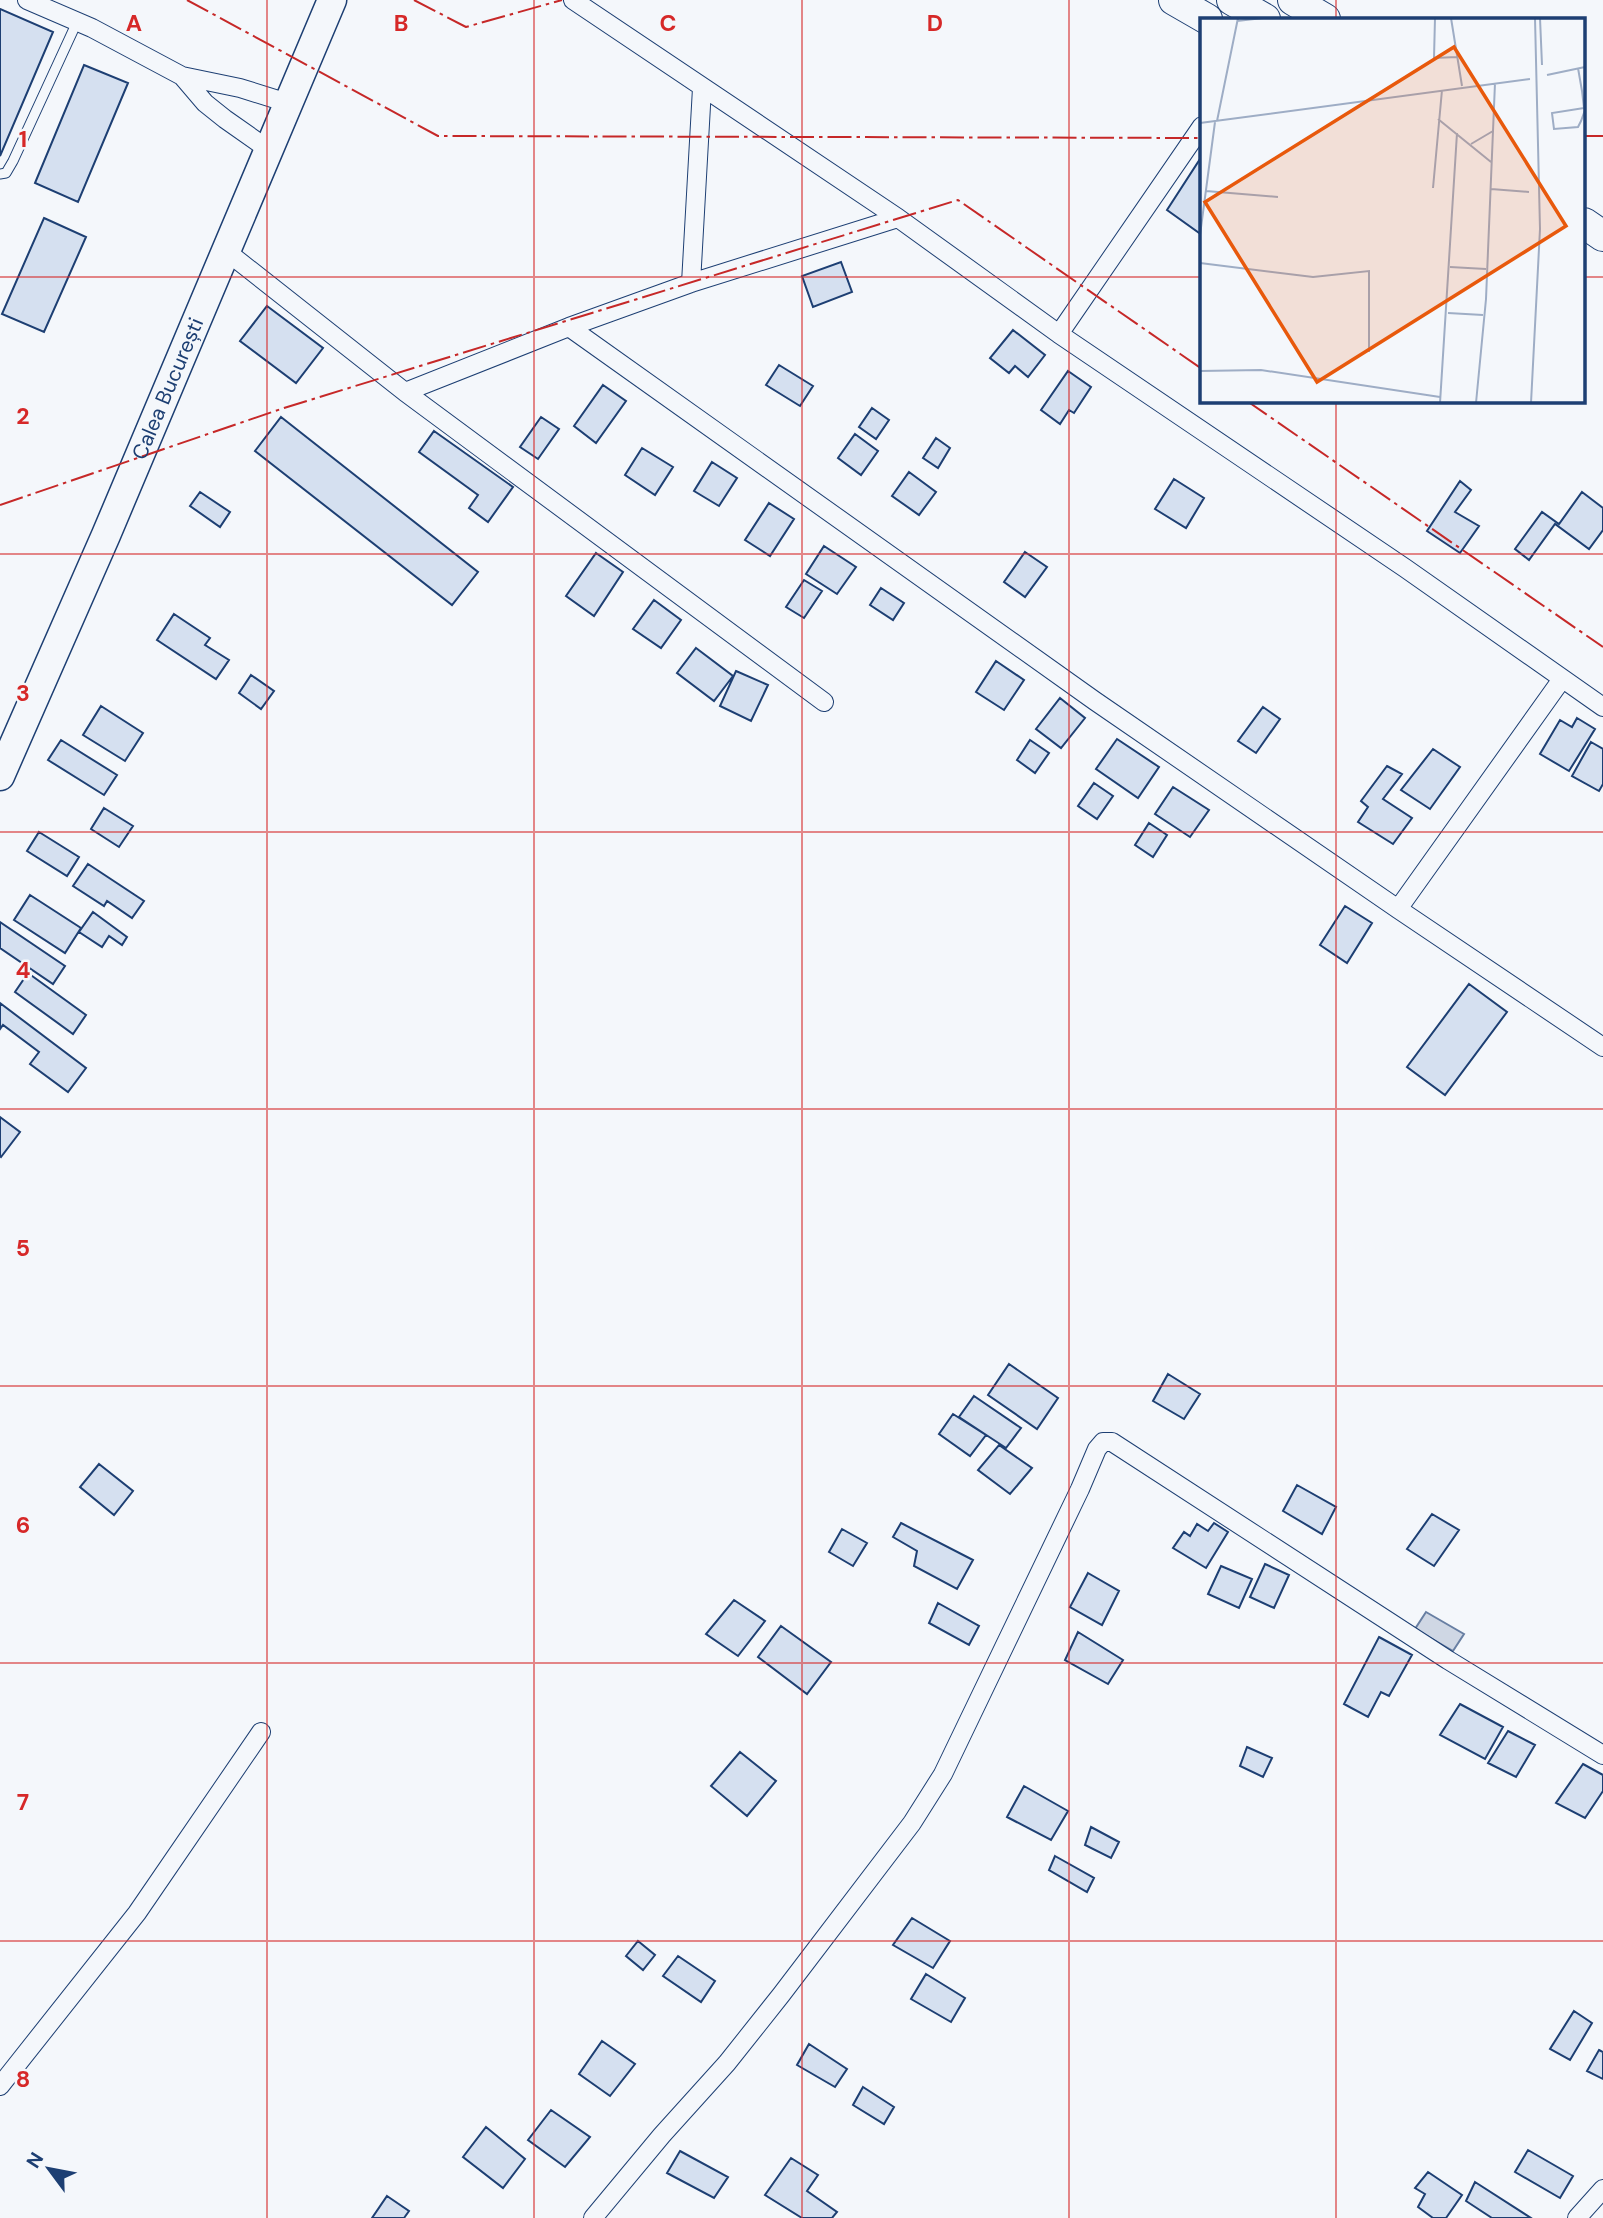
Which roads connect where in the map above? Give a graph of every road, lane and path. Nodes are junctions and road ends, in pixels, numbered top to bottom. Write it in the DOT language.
graph roads {
  1 [pos="27,0"];
  2 [pos="332,0"];
  3 [pos="573,0"];
  4 [pos="1174,0"];
  5 [pos="1233,0"];
  6 [pos="1293,0"];
  7 [pos="1205,18"];
  8 [pos="1263,18"];
  9 [pos="1323,18"];
  10 [pos="77,22"];
  11 [pos="182,75"];
  12 [pos="702,88"];
  13 [pos="288,103"];
  14 [pos="1200,129"];
  15 [pos="269,150"];
  16 [pos="0,174"];
  17 [pos="898,218"];
  18 [pos="1586,224"];
  19 [pos="1603,236"];
  20 [pos="226,251"];
  21 [pos="691,283"];
  22 [pos="569,327"];
  23 [pos="1059,334"];
  24 [pos="405,392"];
  25 [pos="1562,680"];
  26 [pos="824,702"];
  27 [pos="1603,707"];
  28 [pos="0,776"];
  29 [pos="1398,909"];
  30 [pos="1603,1047"];
  31 [pos="261,1732"];
  32 [pos="1603,1755"];
  33 [pos="0,2086"];
  34 [pos="1603,2189"];
  35 [pos="593,2218"];
  36 [pos="1577,2218"];
  1 -- 10 [label="street"];
  2 -- 13 [label="main road, Calea București"];
  3 -- 12 [label="street"];
  4 -- 7 [label="highway"];
  5 -- 8 [label="highway"];
  6 -- 9 [label="highway"];
  10 -- 11 [label="street"];
  10 -- 16 [label="lane"];
  11 -- 13 [label="street"];
  11 -- 15 [label="street"];
  12 -- 17 [label="street"];
  12 -- 21 [label="street"];
  13 -- 15 [label="main road, Calea București"];
  14 -- 23 [label="street"];
  15 -- 20 [label="main road, Calea București"];
  17 -- 21 [label="street"];
  17 -- 23 [label="street"];
  18 -- 19 [label="highway"];
  20 -- 24 [label="street"];
  20 -- 28 [label="main road, Calea București"];
  21 -- 22 [label="street"];
  22 -- 24 [label="street"];
  22 -- 29 [label="street"];
  23 -- 25 [label="street"];
  24 -- 26 [label="street"];
  25 -- 27 [label="street"];
  25 -- 29 [label="street"];
  29 -- 30 [label="street"];
  31 -- 33 [label="street"];
  32 -- 35 [label="street"];
  34 -- 36 [label="street"];
}
